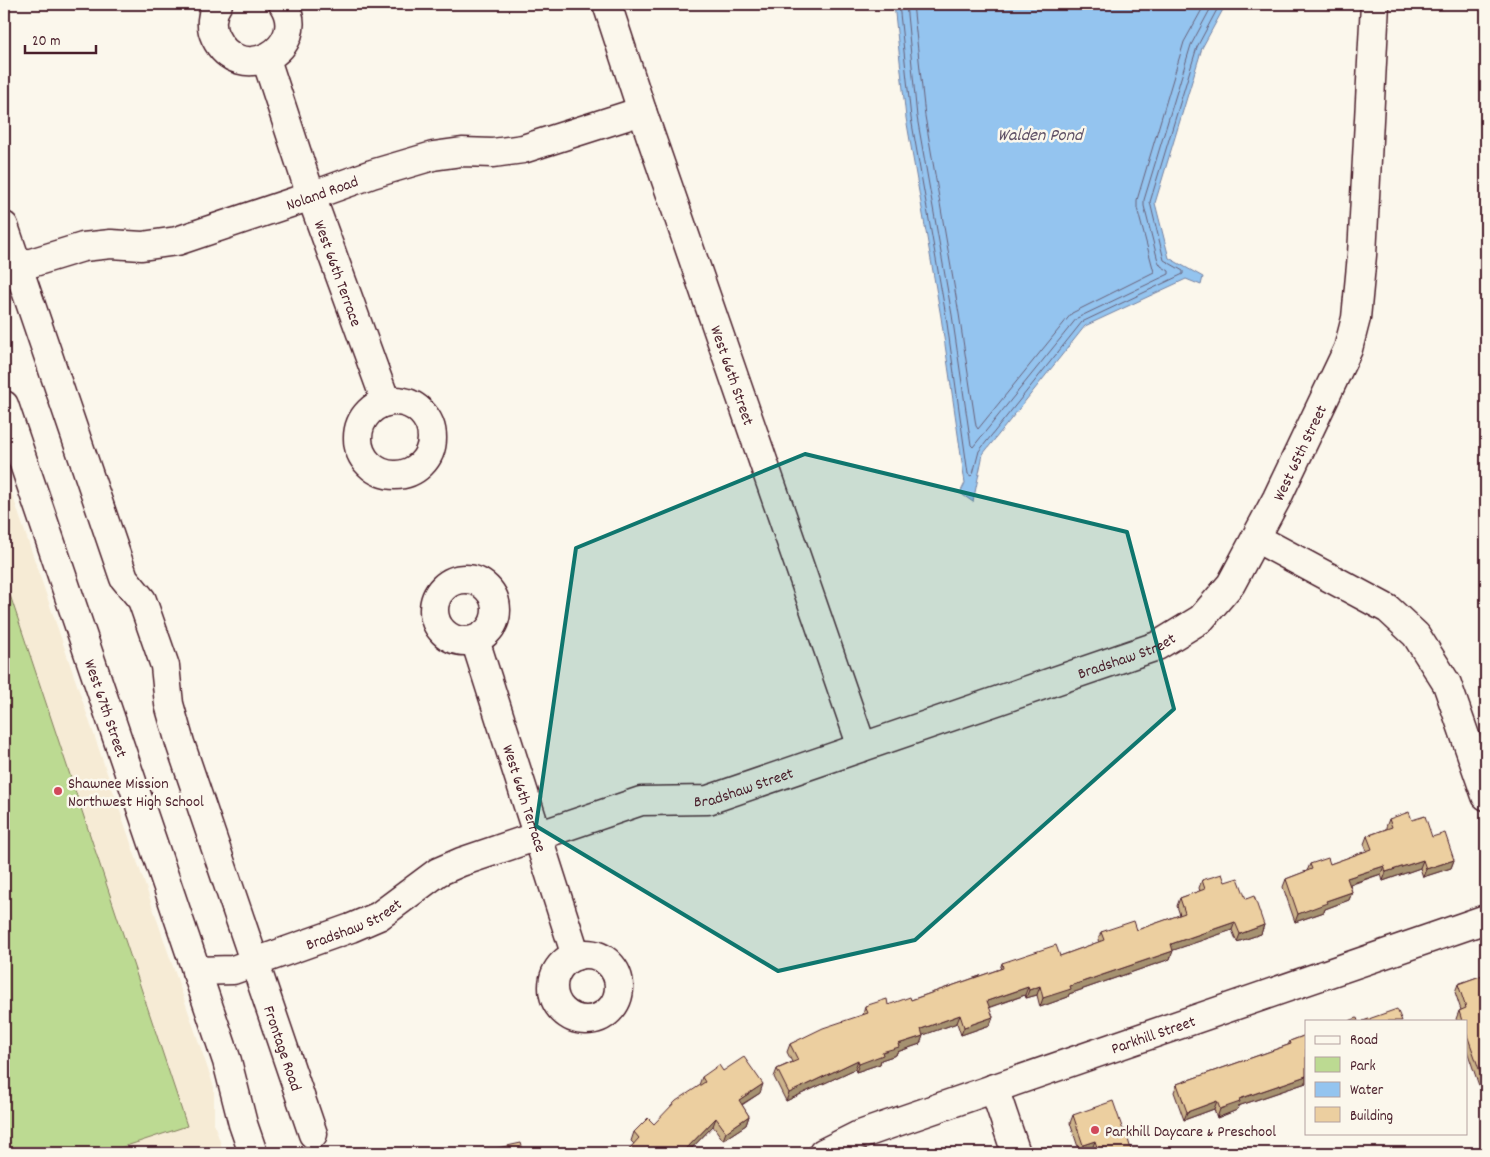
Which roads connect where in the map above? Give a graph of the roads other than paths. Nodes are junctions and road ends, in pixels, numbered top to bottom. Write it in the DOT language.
graph roads {
  1 [pos="218,4"];
  2 [pos="284,4"];
  3 [pos="607,4"];
  4 [pos="1375,4"];
  5 [pos="266,59"];
  6 [pos="642,111"];
  7 [pos="311,196"];
  8 [pos="4,226"];
  9 [pos="11,271"];
  10 [pos="386,402"];
  11 [pos="4,405"];
  12 [pos="1256,538"];
  13 [pos="475,640"];
  14 [pos="862,748"];
  15 [pos="1486,796"];
  16 [pos="536,836"];
  17 [pos="1486,919"];
  18 [pos="576,956"];
  19 [pos="255,962"];
  20 [pos="196,971"];
  21 [pos="994,1088"];
  22 [pos="313,1134"];
  23 [pos="253,1153"];
  24 [pos="823,1153"];
  25 [pos="1016,1153"];
  1 -- 5 [label="street"];
  2 -- 5 [label="street"];
  3 -- 6 [label="street, West 66th Street"];
  4 -- 12 [label="street, West 65th Street"];
  5 -- 7 [label="street, West 66th Terrace"];
  6 -- 7 [label="street, Noland Road"];
  6 -- 14 [label="street, West 66th Street"];
  7 -- 9 [label="street, Noland Road"];
  7 -- 10 [label="street, West 66th Terrace"];
  8 -- 9 [label="street"];
  9 -- 19 [label="street"];
  11 -- 20 [label="street, West 67th Street"];
  12 -- 14 [label="street, Bradshaw Street"];
  12 -- 15 [label="street"];
  13 -- 16 [label="street, West 66th Terrace"];
  14 -- 16 [label="street, Bradshaw Street"];
  16 -- 18 [label="street, West 66th Terrace"];
  16 -- 19 [label="street, Bradshaw Street"];
  17 -- 21 [label="street, Parkhill Street"];
  19 -- 20 [label="street, Bradshaw Street"];
  19 -- 22 [label="street, Frontage Road"];
  20 -- 23 [label="street, West 67th Street"];
  21 -- 24 [label="street, Parkhill Street"];
  21 -- 25 [label="street"];
}
